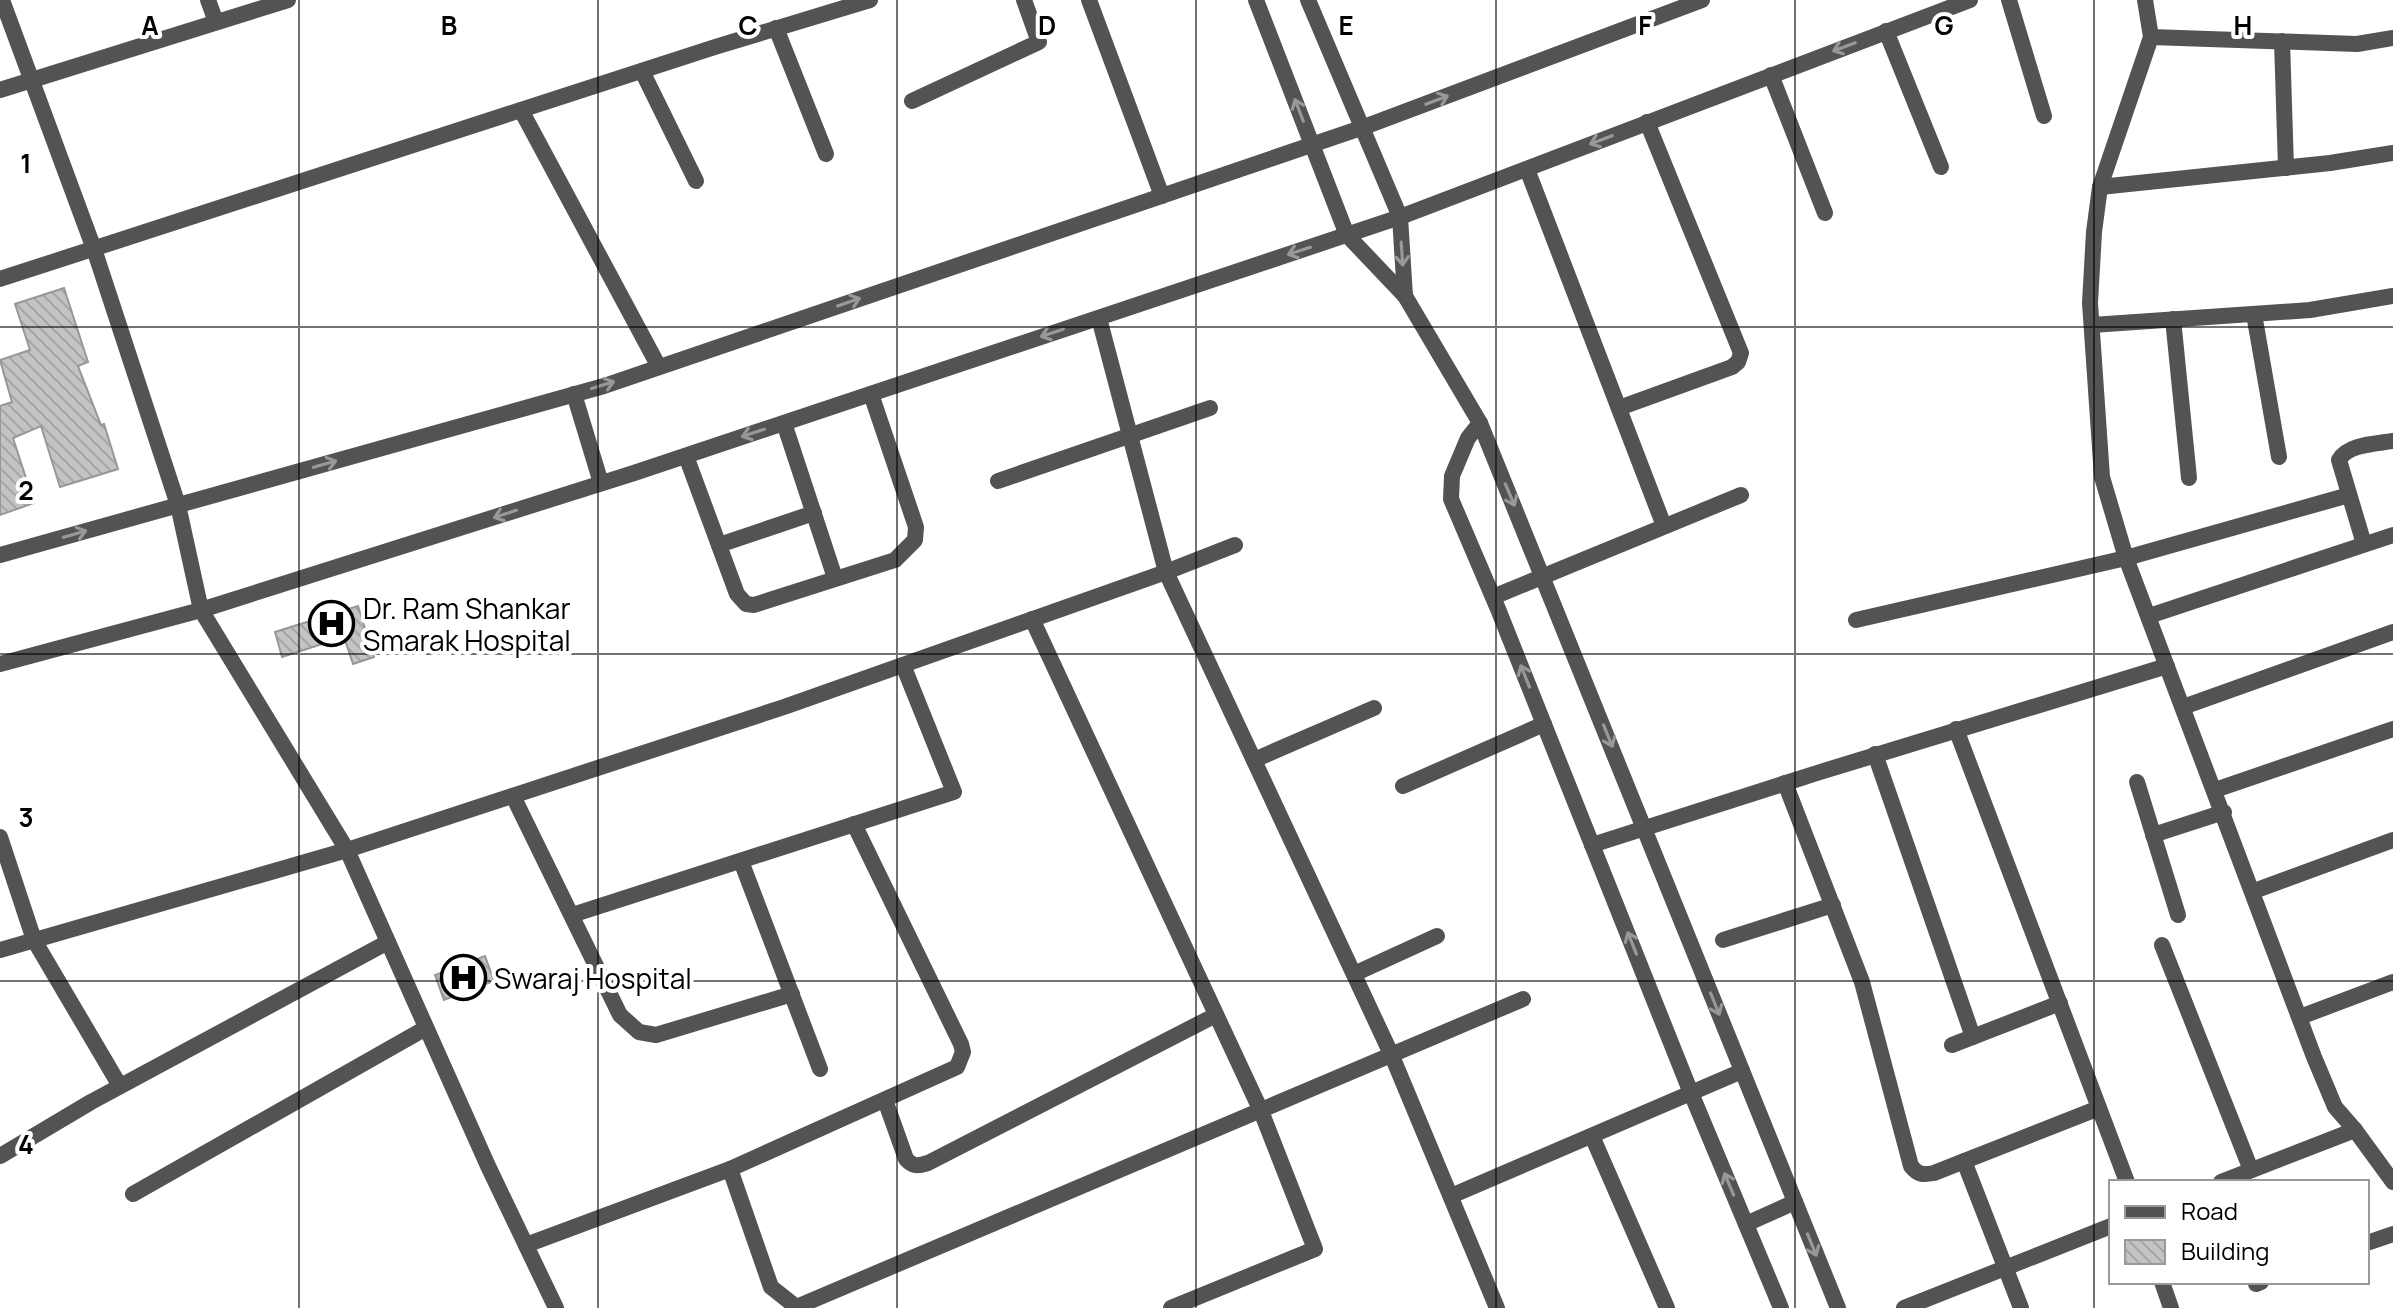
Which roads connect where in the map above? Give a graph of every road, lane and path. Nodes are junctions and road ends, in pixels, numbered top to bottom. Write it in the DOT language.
graph roads {
  1 [pos="2,0"];
  2 [pos="208,0"];
  3 [pos="288,0"];
  4 [pos="870,0"];
  5 [pos="1024,0"];
  6 [pos="1089,0"];
  7 [pos="1256,0"];
  8 [pos="1308,0"];
  9 [pos="1702,0"];
  10 [pos="1970,0"];
  11 [pos="2009,0"];
  12 [pos="2145,0"];
  13 [pos="216,22"];
  14 [pos="776,28"];
  15 [pos="1886,31"];
  16 [pos="2151,37"];
  17 [pos="2393,38"];
  18 [pos="2282,41"];
  19 [pos="642,71"];
  20 [pos="1771,75"];
  21 [pos="30,80"];
  22 [pos="0,90"];
  23 [pos="912,101"];
  24 [pos="521,110"];
  25 [pos="2044,116"];
  26 [pos="1647,122"];
  27 [pos="1364,127"];
  28 [pos="1312,145"];
  29 [pos="2393,153"];
  30 [pos="826,154"];
  31 [pos="1941,167"];
  32 [pos="2286,168"];
  33 [pos="1527,169"];
  34 [pos="696,181"];
  35 [pos="2100,187"];
  36 [pos="1162,196"];
  37 [pos="1825,213"];
  38 [pos="1400,217"];
  39 [pos="1347,235"];
  40 [pos="94,249"];
  41 [pos="0,279"];
  42 [pos="1405,296"];
  43 [pos="2393,296"];
  44 [pos="2254,314"];
  45 [pos="1099,318"];
  46 [pos="2173,319"];
  47 [pos="2092,325"];
  48 [pos="659,367"];
  49 [pos="574,394"];
  50 [pos="871,394"];
  51 [pos="1210,408"];
  52 [pos="1619,408"];
  53 [pos="784,423"];
  54 [pos="1480,423"];
  55 [pos="1130,436"];
  56 [pos="2393,441"];
  57 [pos="686,456"];
  58 [pos="2279,457"];
  59 [pos="2189,478"];
  60 [pos="998,481"];
  61 [pos="601,483"];
  62 [pos="1741,495"];
  63 [pos="2349,495"];
  64 [pos="178,505"];
  65 [pos="814,513"];
  66 [pos="1664,526"];
  67 [pos="2393,535"];
  68 [pos="2364,544"];
  69 [pos="719,545"];
  70 [pos="1235,545"];
  71 [pos="0,555"];
  72 [pos="2126,558"];
  73 [pos="1166,572"];
  74 [pos="1543,575"];
  75 [pos="835,578"];
  76 [pos="1493,597"];
  77 [pos="201,610"];
  78 [pos="2149,616"];
  79 [pos="1032,619"];
  80 [pos="1856,620"];
  81 [pos="2393,632"];
  82 [pos="0,664"];
  83 [pos="903,665"];
  84 [pos="2167,666"];
  85 [pos="2183,707"];
  86 [pos="1374,708"];
  87 [pos="1544,724"];
  88 [pos="1956,729"];
  89 [pos="2393,729"];
  90 [pos="1875,754"];
  91 [pos="1254,760"];
  92 [pos="2137,782"];
  93 [pos="1785,783"];
  94 [pos="1403,786"];
  95 [pos="2215,790"];
  96 [pos="513,796"];
  97 [pos="2224,812"];
  98 [pos="854,824"];
  99 [pos="1645,829"];
  100 [pos="2153,835"];
  101 [pos="0,837"];
  102 [pos="2393,840"];
  103 [pos="1592,845"];
  104 [pos="347,850"];
  105 [pos="741,861"];
  106 [pos="2254,891"];
  107 [pos="1833,905"];
  108 [pos="572,915"];
  109 [pos="2178,915"];
  110 [pos="1437,936"];
  111 [pos="34,940"];
  112 [pos="1723,940"];
  113 [pos="388,942"];
  114 [pos="2162,945"];
  115 [pos="0,950"];
  116 [pos="1354,974"];
  117 [pos="2393,982"];
  118 [pos="792,994"];
  119 [pos="1523,999"];
  120 [pos="2060,1003"];
  121 [pos="1216,1015"];
  122 [pos="2300,1017"];
  123 [pos="426,1028"];
  124 [pos="1973,1037"];
  125 [pos="1952,1045"];
  126 [pos="1392,1056"];
  127 [pos="820,1069"];
  128 [pos="1742,1071"];
  129 [pos="120,1086"];
  130 [pos="1691,1093"];
  131 [pos="885,1100"];
  132 [pos="2099,1108"];
  133 [pos="1261,1111"];
  134 [pos="2355,1130"];
  135 [pos="1592,1136"];
  136 [pos="1,1154"];
  137 [pos="1964,1161"];
  138 [pos="730,1169"];
  139 [pos="2251,1170"];
  140 [pos="2126,1180"];
  141 [pos="2226,1180"];
  142 [pos="2393,1182"];
  143 [pos="133,1194"];
  144 [pos="1451,1196"];
  145 [pos="1795,1202"];
  146 [pos="1746,1224"];
  147 [pos="2109,1227"];
  148 [pos="2393,1234"];
  149 [pos="2369,1242"];
  150 [pos="526,1245"];
  151 [pos="2005,1268"];
  152 [pos="2163,1284"];
  153 [pos="795,1307"];
  154 [pos="556,1308"];
  155 [pos="1171,1308"];
  156 [pos="1497,1308"];
  157 [pos="1667,1308"];
  158 [pos="1781,1308"];
  159 [pos="1838,1308"];
  160 [pos="1904,1308"];
  161 [pos="2021,1308"];
  162 [pos="2171,1308"];
  1 -- 21 [label="street"];
  2 -- 13 [label="street"];
  3 -- 13 [label="street"];
  4 -- 14 [label="street"];
  5 -- 23 [label="street"];
  6 -- 36 [label="street"];
  28 -- 7 [label="street, one-way"];
  8 -- 27 [label="street"];
  27 -- 9 [label="street, one-way"];
  10 -- 15 [label="street"];
  11 -- 25 [label="street"];
  12 -- 16 [label="street"];
  13 -- 21 [label="street"];
  14 -- 19 [label="street"];
  14 -- 30 [label="street"];
  15 -- 20 [label="street, one-way"];
  15 -- 31 [label="street"];
  16 -- 18 [label="street"];
  16 -- 35 [label="street"];
  17 -- 18 [label="street"];
  18 -- 32 [label="street"];
  19 -- 24 [label="street"];
  19 -- 34 [label="street"];
  20 -- 26 [label="street"];
  20 -- 37 [label="street"];
  21 -- 22 [label="street"];
  21 -- 40 [label="street"];
  24 -- 40 [label="street"];
  24 -- 48 [label="street"];
  26 -- 33 [label="street, one-way"];
  26 -- 52 [label="street"];
  27 -- 28 [label="street"];
  27 -- 38 [label="street"];
  28 -- 36 [label="street"];
  28 -- 39 [label="street"];
  29 -- 32 [label="street"];
  32 -- 35 [label="street"];
  33 -- 38 [label="street"];
  33 -- 52 [label="street"];
  35 -- 47 [label="street"];
  48 -- 36 [label="street, one-way"];
  38 -- 39 [label="street"];
  38 -- 42 [label="street, one-way"];
  39 -- 42 [label="street"];
  39 -- 45 [label="street, one-way"];
  40 -- 41 [label="street"];
  40 -- 64 [label="street"];
  42 -- 54 [label="street"];
  43 -- 44 [label="street"];
  44 -- 46 [label="street"];
  44 -- 58 [label="street"];
  45 -- 50 [label="street, one-way"];
  45 -- 55 [label="street"];
  46 -- 47 [label="street"];
  46 -- 59 [label="street"];
  47 -- 72 [label="street"];
  49 -- 48 [label="street, one-way"];
  49 -- 61 [label="street"];
  64 -- 49 [label="street, one-way"];
  50 -- 53 [label="street"];
  50 -- 75 [label="street"];
  51 -- 55 [label="street"];
  52 -- 66 [label="street"];
  53 -- 57 [label="street, one-way"];
  53 -- 65 [label="street"];
  54 -- 74 [label="street, one-way"];
  54 -- 76 [label="street"];
  55 -- 60 [label="street"];
  55 -- 73 [label="street"];
  56 -- 63 [label="street"];
  57 -- 61 [label="street"];
  57 -- 69 [label="street"];
  61 -- 77 [label="street, one-way"];
  62 -- 66 [label="street"];
  63 -- 68 [label="street"];
  63 -- 72 [label="street"];
  71 -- 64 [label="street, one-way"];
  64 -- 77 [label="street"];
  65 -- 69 [label="street"];
  65 -- 75 [label="street"];
  66 -- 74 [label="street"];
  67 -- 68 [label="street"];
  68 -- 78 [label="street"];
  69 -- 75 [label="street"];
  70 -- 73 [label="street"];
  72 -- 78 [label="street"];
  72 -- 80 [label="street"];
  73 -- 79 [label="street"];
  73 -- 91 [label="street"];
  74 -- 76 [label="street"];
  74 -- 99 [label="street, one-way"];
  87 -- 76 [label="street, one-way"];
  77 -- 82 [label="street"];
  77 -- 104 [label="street"];
  78 -- 84 [label="street"];
  79 -- 83 [label="street"];
  79 -- 121 [label="street"];
  81 -- 85 [label="street"];
  83 -- 96 [label="street"];
  83 -- 98 [label="street"];
  84 -- 85 [label="street"];
  84 -- 88 [label="street"];
  85 -- 95 [label="street"];
  86 -- 91 [label="street"];
  87 -- 94 [label="street"];
  87 -- 103 [label="street"];
  88 -- 90 [label="street"];
  88 -- 120 [label="street"];
  89 -- 95 [label="street"];
  90 -- 93 [label="street"];
  90 -- 124 [label="street"];
  91 -- 116 [label="street"];
  92 -- 100 [label="street"];
  93 -- 99 [label="street"];
  93 -- 107 [label="street"];
  95 -- 97 [label="street"];
  96 -- 104 [label="street"];
  96 -- 108 [label="street"];
  97 -- 100 [label="street"];
  97 -- 106 [label="street"];
  98 -- 105 [label="street"];
  98 -- 131 [label="street"];
  99 -- 103 [label="street"];
  99 -- 128 [label="street, one-way"];
  100 -- 109 [label="street"];
  101 -- 111 [label="street"];
  102 -- 106 [label="street"];
  130 -- 103 [label="street, one-way"];
  104 -- 111 [label="street"];
  104 -- 113 [label="street"];
  105 -- 108 [label="street"];
  105 -- 118 [label="street"];
  106 -- 122 [label="street"];
  107 -- 112 [label="street"];
  107 -- 137 [label="street"];
  108 -- 118 [label="street"];
  110 -- 116 [label="street"];
  111 -- 115 [label="street"];
  111 -- 129 [label="street"];
  113 -- 123 [label="street"];
  113 -- 129 [label="street"];
  114 -- 139 [label="street"];
  116 -- 126 [label="street"];
  117 -- 122 [label="street"];
  118 -- 127 [label="street"];
  119 -- 126 [label="street"];
  120 -- 124 [label="street"];
  120 -- 132 [label="street"];
  121 -- 131 [label="street"];
  121 -- 133 [label="street"];
  122 -- 134 [label="street"];
  123 -- 143 [label="street"];
  123 -- 150 [label="street"];
  124 -- 125 [label="street"];
  126 -- 133 [label="street"];
  126 -- 144 [label="street"];
  128 -- 130 [label="street"];
  128 -- 145 [label="street"];
  129 -- 136 [label="street"];
  130 -- 135 [label="street"];
  146 -- 130 [label="street, one-way"];
  131 -- 138 [label="street"];
  132 -- 137 [label="street"];
  132 -- 140 [label="street"];
  133 -- 153 [label="street"];
  133 -- 155 [label="street"];
  134 -- 139 [label="street"];
  134 -- 142 [label="street"];
  135 -- 144 [label="street"];
  135 -- 157 [label="street"];
  137 -- 151 [label="street"];
  138 -- 150 [label="street"];
  138 -- 153 [label="street"];
  139 -- 141 [label="street"];
  144 -- 156 [label="street"];
  145 -- 146 [label="street"];
  145 -- 159 [label="street, one-way"];
  146 -- 158 [label="street"];
  147 -- 151 [label="street"];
  148 -- 149 [label="street"];
  150 -- 154 [label="street"];
  151 -- 160 [label="street"];
  151 -- 161 [label="street"];
  152 -- 162 [label="street"];
}
